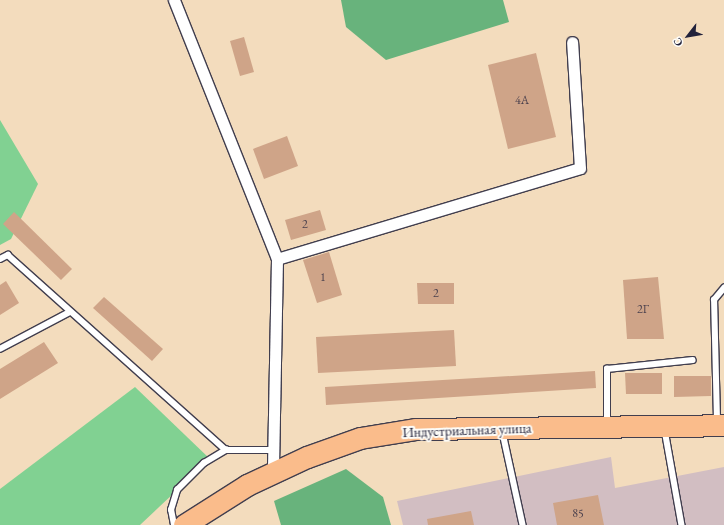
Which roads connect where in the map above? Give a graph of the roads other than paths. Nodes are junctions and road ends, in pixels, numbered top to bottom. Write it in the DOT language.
graph roads {
  1 [pos="174,0"];
  2 [pos="572,42"];
  3 [pos="277,259"];
  4 [pos="0,260"];
  5 [pos="724,288"];
  6 [pos="70,312"];
  7 [pos="0,349"];
  8 [pos="693,360"];
  9 [pos="721,425"];
  10 [pos="665,426"];
  11 [pos="608,427"];
  12 [pos="502,428"];
  13 [pos="226,450"];
  14 [pos="273,450"];
  15 [pos="272,473"];
  16 [pos="174,525"];
  17 [pos="184,525"];
  18 [pos="523,525"];
  19 [pos="682,525"];
  1 -- 3 [label="street"];
  2 -- 3 [label="street"];
  3 -- 14 [label="street"];
  4 -- 6 [label="lane"];
  5 -- 9 [label="lane"];
  6 -- 7 [label="lane"];
  6 -- 13 [label="lane"];
  8 -- 11 [label="lane"];
  9 -- 10 [label="highway, Индустриальная улица"];
  10 -- 11 [label="highway, Индустриальная улица"];
  10 -- 19 [label="lane"];
  11 -- 12 [label="highway, Индустриальная улица"];
  12 -- 15 [label="highway, Индустриальная улица"];
  12 -- 18 [label="lane"];
  13 -- 14 [label="lane"];
  13 -- 16 [label="lane"];
  14 -- 15 [label="street"];
  15 -- 17 [label="highway, Индустриальная улица"];
}
